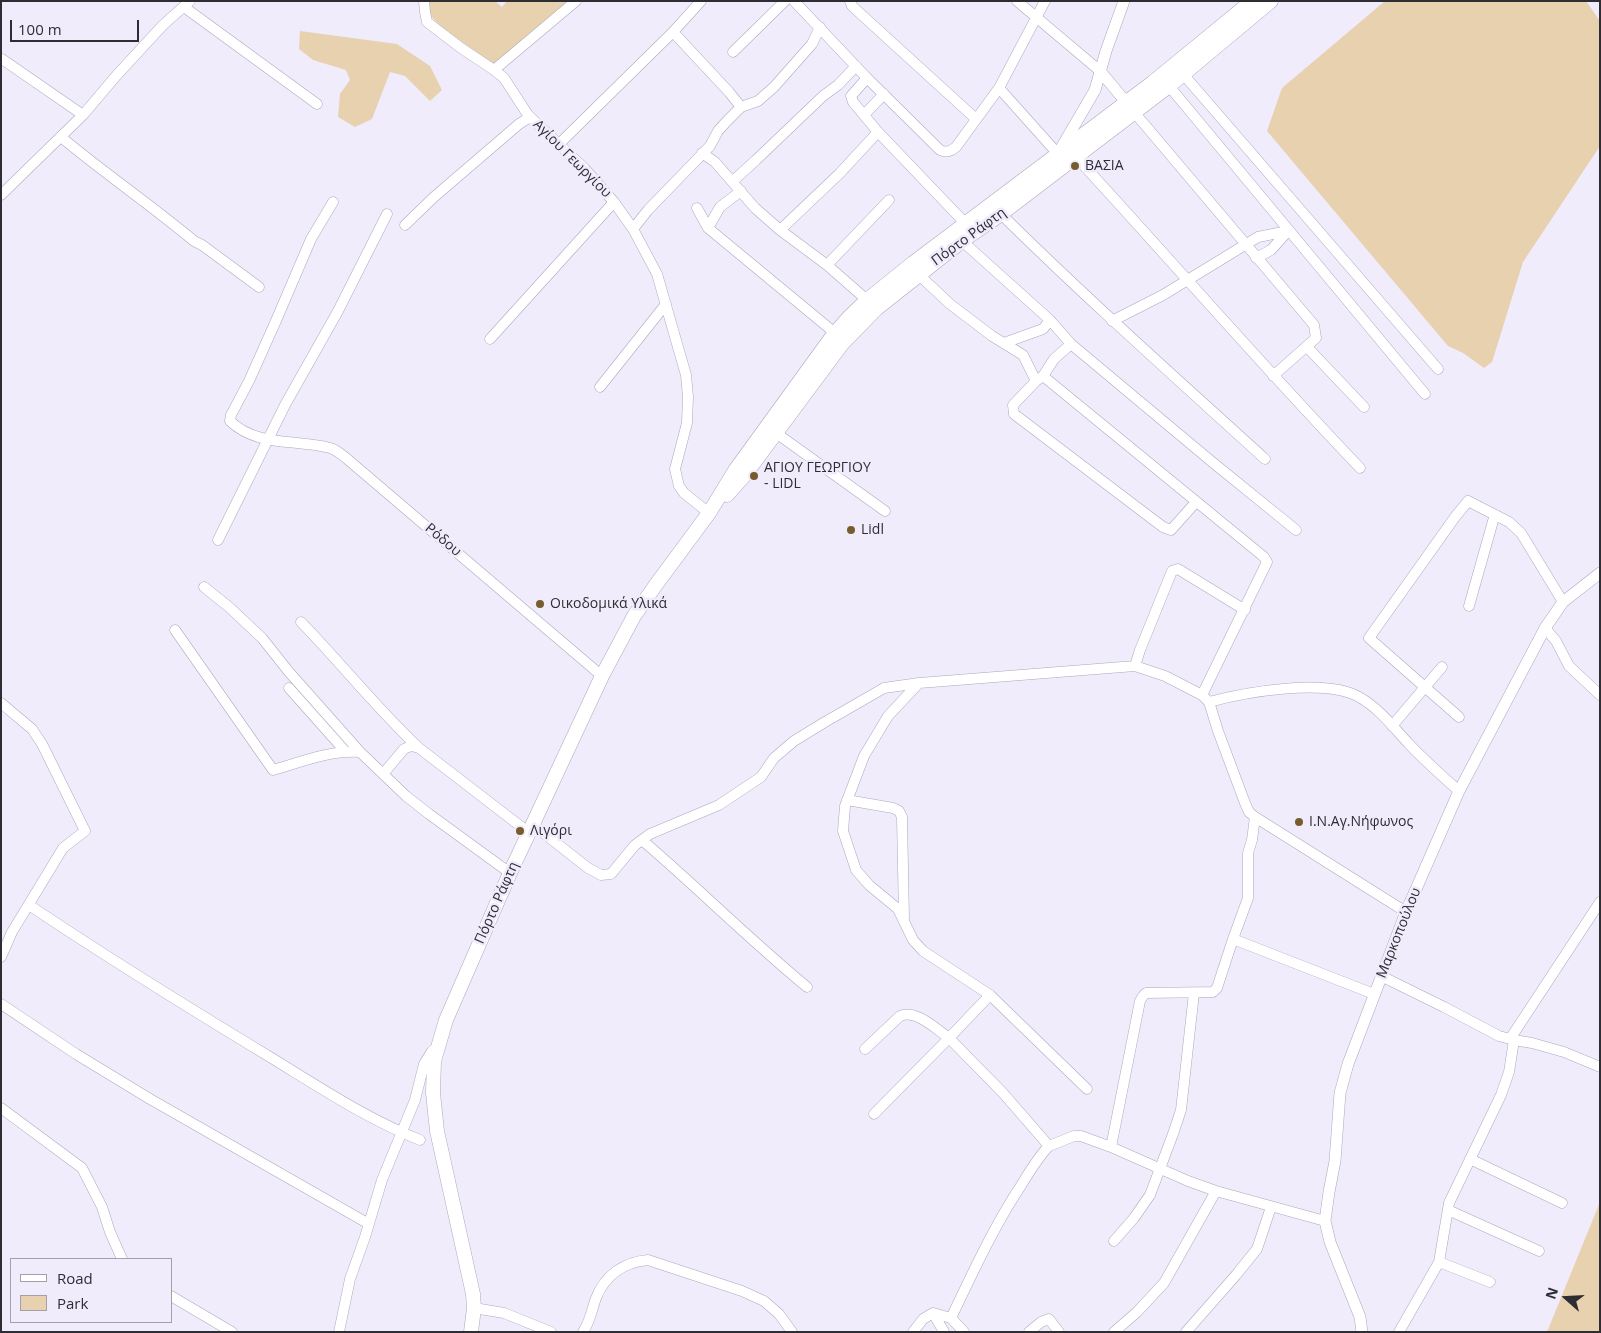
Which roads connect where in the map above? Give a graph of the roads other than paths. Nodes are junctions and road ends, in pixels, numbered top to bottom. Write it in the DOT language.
graph roads {
  1 [pos="424,1"];
  2 [pos="576,1"];
  3 [pos="701,1"];
  4 [pos="785,1"];
  5 [pos="794,1"];
  6 [pos="850,1"];
  7 [pos="1017,1"];
  8 [pos="1044,1"];
  9 [pos="1124,1"];
  10 [pos="1252,1"];
  11 [pos="1271,1"];
  12 [pos="187,4"];
  13 [pos="1036,16"];
  14 [pos="820,27"];
  15 [pos="673,32"];
  16 [pos="733,52"];
  17 [pos="2,59"];
  18 [pos="856,66"];
  19 [pos="494,70"];
  20 [pos="1100,71"];
  21 [pos="1183,74"];
  22 [pos="867,78"];
  23 [pos="1169,86"];
  24 [pos="999,88"];
  25 [pos="884,94"];
  26 [pos="317,104"];
  27 [pos="741,107"];
  28 [pos="1130,107"];
  29 [pos="84,115"];
  30 [pos="864,115"];
  31 [pos="530,116"];
  32 [pos="976,119"];
  33 [pos="878,132"];
  34 [pos="61,137"];
  35 [pos="558,145"];
  36 [pos="702,153"];
  37 [pos="1058,154"];
  38 [pos="1076,157"];
  39 [pos="733,181"];
  40 [pos="741,191"];
  41 [pos="1,195"];
  42 [pos="889,200"];
  43 [pos="333,202"];
  44 [pos="614,202"];
  45 [pos="697,208"];
  46 [pos="387,214"];
  47 [pos="1001,214"];
  48 [pos="404,224"];
  49 [pos="966,224"];
  50 [pos="708,228"];
  51 [pos="633,229"];
  52 [pos="780,230"];
  53 [pos="1288,231"];
  54 [pos="962,241"];
  55 [pos="1247,244"];
  56 [pos="1256,258"];
  57 [pos="827,265"];
  58 [pos="918,275"];
  59 [pos="1189,280"];
  60 [pos="259,287"];
  61 [pos="867,300"];
  62 [pos="666,304"];
  63 [pos="1050,320"];
  64 [pos="1112,321"];
  65 [pos="835,333"];
  66 [pos="490,339"];
  67 [pos="1004,343"];
  68 [pos="1071,344"];
  69 [pos="1307,347"];
  70 [pos="1438,369"];
  71 [pos="1273,376"];
  72 [pos="1040,378"];
  73 [pos="600,387"];
  74 [pos="1425,394"];
  75 [pos="1364,406"];
  76 [pos="776,433"];
  77 [pos="268,439"];
  78 [pos="1265,459"];
  79 [pos="1360,468"];
  80 [pos="1196,502"];
  81 [pos="885,511"];
  82 [pos="709,514"];
  83 [pos="1496,515"];
  84 [pos="1296,530"];
  85 [pos="218,540"];
  86 [pos="1600,573"];
  87 [pos="204,587"];
  88 [pos="1564,602"];
  89 [pos="1469,606"];
  90 [pos="1245,610"];
  91 [pos="301,622"];
  92 [pos="1545,628"];
  93 [pos="175,630"];
  94 [pos="1135,666"];
  95 [pos="1442,667"];
  96 [pos="602,676"];
  97 [pos="920,683"];
  98 [pos="1425,687"];
  99 [pos="289,688"];
  100 [pos="1600,695"];
  101 [pos="1206,698"];
  102 [pos="1,703"];
  103 [pos="1459,717"];
  104 [pos="1392,726"];
  105 [pos="419,748"];
  106 [pos="345,751"];
  107 [pos="360,752"];
  108 [pos="383,774"];
  109 [pos="1459,792"];
  110 [pos="847,800"];
  111 [pos="1255,817"];
  112 [pos="530,828"];
  113 [pos="642,840"];
  114 [pos="510,873"];
  115 [pos="1600,902"];
  116 [pos="29,905"];
  117 [pos="1406,912"];
  118 [pos="905,922"];
  119 [pos="1233,939"];
  120 [pos="1,957"];
  121 [pos="1381,976"];
  122 [pos="808,987"];
  123 [pos="1194,993"];
  124 [pos="1374,994"];
  125 [pos="990,995"];
  126 [pos="1,1004"];
  127 [pos="949,1038"];
  128 [pos="1512,1039"];
  129 [pos="437,1049"];
  130 [pos="865,1049"];
  131 [pos="1600,1067"];
  132 [pos="1087,1089"];
  133 [pos="433,1099"];
  134 [pos="415,1100"];
  135 [pos="1,1108"];
  136 [pos="874,1114"];
  137 [pos="401,1132"];
  138 [pos="420,1140"];
  139 [pos="1049,1146"];
  140 [pos="1111,1147"];
  141 [pos="1470,1160"];
  142 [pos="1160,1169"];
  143 [pos="1216,1191"];
  144 [pos="1562,1203"];
  145 [pos="1271,1207"];
  146 [pos="1448,1210"];
  147 [pos="1325,1221"];
  148 [pos="369,1224"];
  149 [pos="1114,1241"];
  150 [pos="1539,1251"];
  151 [pos="122,1258"];
  152 [pos="1439,1262"];
  153 [pos="1490,1282"];
  154 [pos="172,1297"];
  155 [pos="474,1308"];
  156 [pos="933,1313"];
  157 [pos="951,1318"];
  158 [pos="789,1328"];
  159 [pos="232,1332"];
  160 [pos="339,1332"];
  161 [pos="471,1332"];
  162 [pos="551,1332"];
  163 [pos="583,1332"];
  164 [pos="778,1332"];
  165 [pos="913,1332"];
  166 [pos="944,1332"];
  167 [pos="964,1332"];
  168 [pos="1030,1332"];
  169 [pos="1059,1332"];
  170 [pos="1114,1332"];
  171 [pos="1186,1332"];
  172 [pos="1362,1332"];
  173 [pos="1399,1332"];
  1 -- 19 [label="street, Αγίου Γεωργίου"];
  2 -- 19 [label="street"];
  3 -- 15 [label="street"];
  4 -- 16 [label="street"];
  5 -- 14 [label="street"];
  6 -- 32 [label="street"];
  7 -- 13 [label="street"];
  8 -- 13 [label="street"];
  9 -- 20 [label="street"];
  10 -- 28 [label="main road, Πόρτο Ράφτη"];
  11 -- 21 [label="main road, Πόρτο Ράφτη"];
  12 -- 26 [label="street"];
  12 -- 29 [label="street"];
  13 -- 20 [label="street"];
  13 -- 24 [label="street"];
  14 -- 18 [label="street"];
  14 -- 27 [label="street"];
  15 -- 27 [label="street"];
  15 -- 35 [label="street"];
  17 -- 29 [label="street"];
  18 -- 22 [label="street"];
  18 -- 39 [label="street"];
  19 -- 31 [label="street, Αγίου Γεωργίου"];
  20 -- 28 [label="street"];
  20 -- 37 [label="street"];
  21 -- 23 [label="main road, Πόρτο Ράφτη"];
  21 -- 70 [label="street"];
  22 -- 25 [label="street"];
  22 -- 30 [label="street"];
  23 -- 28 [label="main road, Πόρτο Ράφτη"];
  23 -- 53 [label="street"];
  24 -- 32 [label="street"];
  24 -- 37 [label="street"];
  25 -- 30 [label="street"];
  25 -- 32 [label="street"];
  27 -- 36 [label="street"];
  28 -- 37 [label="main road, Πόρτο Ράφτη"];
  28 -- 38 [label="main road, Πόρτο Ράφτη"];
  28 -- 55 [label="street"];
  29 -- 34 [label="street"];
  30 -- 33 [label="street"];
  31 -- 35 [label="street, Αγίου Γεωργίου"];
  31 -- 48 [label="street"];
  33 -- 49 [label="street"];
  33 -- 52 [label="street"];
  34 -- 41 [label="street"];
  34 -- 60 [label="street"];
  35 -- 44 [label="street, Αγίου Γεωργίου"];
  36 -- 39 [label="street"];
  36 -- 51 [label="street"];
  37 -- 49 [label="main road, Πόρτο Ράφτη"];
  38 -- 47 [label="main road, Πόρτο Ράφτη"];
  38 -- 59 [label="street"];
  39 -- 40 [label="street"];
  40 -- 50 [label="street"];
  40 -- 52 [label="street"];
  42 -- 57 [label="street"];
  43 -- 77 [label="street, Ρόδου"];
  44 -- 51 [label="street, Αγίου Γεωργίου"];
  44 -- 66 [label="street"];
  45 -- 50 [label="street"];
  46 -- 77 [label="street"];
  47 -- 54 [label="main road, Πόρτο Ράφτη"];
  47 -- 64 [label="street"];
  49 -- 61 [label="main road, Πόρτο Ράφτη"];
  50 -- 65 [label="street"];
  51 -- 62 [label="street, Αγίου Γεωργίου"];
  52 -- 57 [label="street"];
  53 -- 55 [label="street"];
  53 -- 56 [label="street"];
  53 -- 74 [label="street"];
  54 -- 58 [label="main road, Πόρτο Ράφτη"];
  54 -- 63 [label="street"];
  55 -- 56 [label="street"];
  55 -- 59 [label="street"];
  56 -- 69 [label="street"];
  57 -- 61 [label="street"];
  58 -- 67 [label="street"];
  58 -- 76 [label="main road, Πόρτο Ράφτη"];
  59 -- 64 [label="street"];
  59 -- 71 [label="street"];
  61 -- 65 [label="main road, Πόρτο Ράφτη"];
  62 -- 73 [label="street"];
  62 -- 82 [label="street, Αγίου Γεωργίου"];
  63 -- 67 [label="street"];
  63 -- 68 [label="street"];
  64 -- 78 [label="street"];
  65 -- 82 [label="main road, Πόρτο Ράφτη"];
  67 -- 72 [label="street"];
  68 -- 72 [label="street"];
  68 -- 84 [label="street"];
  69 -- 71 [label="street"];
  69 -- 75 [label="street"];
  71 -- 79 [label="street"];
  72 -- 80 [label="street"];
  72 -- 80 [label="street"];
  76 -- 81 [label="street"];
  76 -- 82 [label="main road, Πόρτο Ράφτη"];
  77 -- 85 [label="street"];
  77 -- 96 [label="street, Ρόδου"];
  80 -- 90 [label="street"];
  82 -- 96 [label="main road, Πόρτο Ράφτη"];
  83 -- 88 [label="street"];
  83 -- 89 [label="street"];
  83 -- 98 [label="street"];
  86 -- 88 [label="street, Μαρκοπούλου"];
  87 -- 107 [label="street"];
  88 -- 92 [label="street, Μαρκοπούλου"];
  90 -- 94 [label="street"];
  90 -- 101 [label="street"];
  91 -- 105 [label="street"];
  92 -- 100 [label="street"];
  92 -- 109 [label="street, Μαρκοπούλου"];
  93 -- 106 [label="street"];
  94 -- 97 [label="street"];
  94 -- 101 [label="street"];
  95 -- 98 [label="street"];
  96 -- 112 [label="main road, Πόρτο Ράφτη"];
  97 -- 110 [label="street"];
  97 -- 113 [label="street"];
  98 -- 103 [label="street"];
  98 -- 104 [label="street"];
  99 -- 106 [label="street"];
  101 -- 104 [label="street"];
  101 -- 111 [label="street"];
  102 -- 116 [label="street"];
  104 -- 109 [label="street"];
  105 -- 108 [label="street"];
  105 -- 112 [label="street"];
  106 -- 107 [label="street"];
  107 -- 108 [label="street"];
  108 -- 114 [label="street"];
  109 -- 117 [label="street, Μαρκοπούλου"];
  110 -- 118 [label="street"];
  110 -- 118 [label="street"];
  111 -- 117 [label="street"];
  111 -- 119 [label="street"];
  112 -- 113 [label="street"];
  112 -- 114 [label="main road, Πόρτο Ράφτη"];
  113 -- 122 [label="street"];
  114 -- 129 [label="main road, Πόρτο Ράφτη"];
  115 -- 128 [label="street"];
  116 -- 120 [label="street"];
  116 -- 137 [label="street"];
  117 -- 121 [label="street, Μαρκοπούλου"];
  118 -- 125 [label="street"];
  119 -- 123 [label="street"];
  119 -- 124 [label="street"];
  121 -- 124 [label="street, Μαρκοπούλου"];
  121 -- 128 [label="street"];
  123 -- 140 [label="street"];
  123 -- 142 [label="street"];
  124 -- 147 [label="street, Μαρκοπούλου"];
  125 -- 127 [label="street"];
  125 -- 132 [label="street"];
  126 -- 148 [label="street"];
  127 -- 130 [label="street"];
  127 -- 136 [label="street"];
  127 -- 139 [label="street"];
  128 -- 131 [label="street"];
  128 -- 141 [label="street"];
  129 -- 133 [label="main road, Πόρτο Ράφτη"];
  129 -- 134 [label="street"];
  133 -- 134 [label="street"];
  133 -- 155 [label="main road, Πόρτο Ράφτη"];
  134 -- 137 [label="street"];
  135 -- 151 [label="street"];
  137 -- 138 [label="street"];
  137 -- 148 [label="street"];
  139 -- 140 [label="street"];
  139 -- 157 [label="street"];
  140 -- 142 [label="street"];
  141 -- 144 [label="street"];
  141 -- 146 [label="street"];
  142 -- 143 [label="street"];
  142 -- 149 [label="street"];
  143 -- 145 [label="street"];
  143 -- 170 [label="street"];
  145 -- 147 [label="street"];
  145 -- 171 [label="street"];
  146 -- 150 [label="street"];
  146 -- 152 [label="street"];
  147 -- 172 [label="street, Μαρκοπούλου"];
  148 -- 160 [label="street"];
  152 -- 153 [label="street"];
  152 -- 173 [label="street"];
  154 -- 159 [label="street"];
  155 -- 161 [label="main road, Πόρτο Ράφτη"];
  155 -- 162 [label="street"];
  156 -- 157 [label="street"];
  156 -- 165 [label="street"];
  156 -- 166 [label="street"];
  157 -- 167 [label="street"];
  158 -- 163 [label="street"];
  158 -- 164 [label="street"];
  168 -- 169 [label="street"];
}
